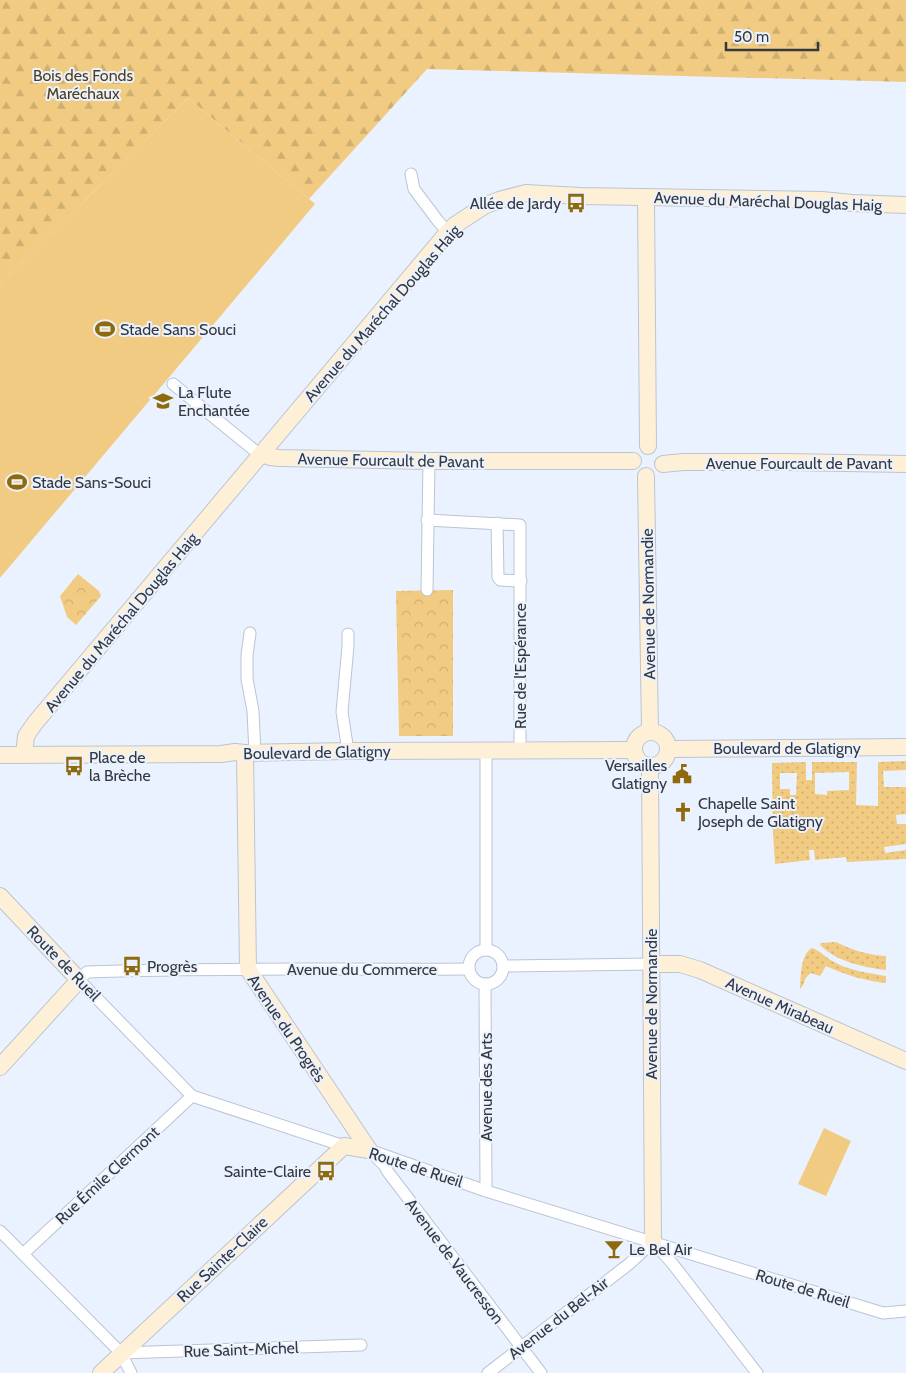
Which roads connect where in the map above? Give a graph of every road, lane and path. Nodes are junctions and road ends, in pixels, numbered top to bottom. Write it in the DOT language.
graph roads {
  1 [pos="411,174"];
  2 [pos="646,197"];
  3 [pos="906,205"];
  4 [pos="448,232"];
  5 [pos="173,384"];
  6 [pos="648,446"];
  7 [pos="262,454"];
  8 [pos="428,461"];
  9 [pos="633,461"];
  10 [pos="663,464"];
  11 [pos="906,464"];
  12 [pos="646,476"];
  13 [pos="427,520"];
  14 [pos="498,523"];
  15 [pos="521,581"];
  16 [pos="427,590"];
  17 [pos="250,632"];
  18 [pos="348,634"];
  19 [pos="650,732"];
  20 [pos="906,747"];
  21 [pos="668,749"];
  22 [pos="634,750"];
  23 [pos="348,751"];
  24 [pos="486,751"];
  25 [pos="520,751"];
  26 [pos="250,753"];
  27 [pos="0,755"];
  28 [pos="24,755"];
  29 [pos="650,766"];
  30 [pos="0,896"];
  31 [pos="486,949"];
  32 [pos="651,964"];
  33 [pos="503,966"];
  34 [pos="248,969"];
  35 [pos="469,969"];
  36 [pos="79,980"];
  37 [pos="485,984"];
  38 [pos="906,1060"];
  39 [pos="0,1067"];
  40 [pos="192,1096"];
  41 [pos="358,1146"];
  42 [pos="486,1191"];
  43 [pos="0,1232"];
  44 [pos="653,1242"];
  45 [pos="23,1254"];
  46 [pos="906,1312"];
  47 [pos="361,1346"];
  48 [pos="520,1347"];
  49 [pos="121,1354"];
  50 [pos="101,1373"];
  51 [pos="131,1373"];
  52 [pos="488,1373"];
  53 [pos="541,1373"];
  54 [pos="757,1373"];
  1 -- 4 [label="street"];
  2 -- 3 [label="street, Avenue du Maréchal Douglas Haig"];
  2 -- 4 [label="street, Avenue du Maréchal Douglas Haig"];
  2 -- 6 [label="street"];
  4 -- 7 [label="street, Avenue du Maréchal Douglas Haig"];
  5 -- 7 [label="street, Avenue Fourcault de Pavant"];
  6 -- 9 [label="street"];
  6 -- 10 [label="street"];
  7 -- 8 [label="street, Avenue Fourcault de Pavant"];
  7 -- 28 [label="street, Avenue du Maréchal Douglas Haig"];
  8 -- 9 [label="street, Avenue Fourcault de Pavant"];
  8 -- 13 [label="street"];
  9 -- 12 [label="street"];
  10 -- 11 [label="street, Avenue Fourcault de Pavant"];
  10 -- 12 [label="street"];
  12 -- 19 [label="street, Avenue de Normandie"];
  13 -- 14 [label="street, Rue de l'Espérance"];
  13 -- 16 [label="street"];
  14 -- 15 [label="street, Rue de l'Espérance"];
  14 -- 15 [label="street, Rue de l'Espérance"];
  15 -- 25 [label="street, Rue de l'Espérance"];
  17 -- 26 [label="street"];
  18 -- 23 [label="street"];
  19 -- 21 [label="street"];
  19 -- 22 [label="street"];
  20 -- 21 [label="street, Boulevard de Glatigny"];
  21 -- 29 [label="street"];
  22 -- 25 [label="street, Boulevard de Glatigny"];
  22 -- 29 [label="street"];
  23 -- 24 [label="street, Boulevard de Glatigny"];
  23 -- 26 [label="street, Boulevard de Glatigny"];
  24 -- 25 [label="street, Boulevard de Glatigny"];
  24 -- 31 [label="street"];
  26 -- 28 [label="street, Boulevard de Glatigny"];
  26 -- 34 [label="street, Avenue du Progrès"];
  27 -- 28 [label="street, Boulevard de Glatigny"];
  29 -- 32 [label="street, Avenue de Normandie"];
  30 -- 36 [label="street, Route de Rueil"];
  31 -- 33 [label="street"];
  31 -- 35 [label="street"];
  32 -- 33 [label="street"];
  32 -- 38 [label="street, Avenue Mirabeau"];
  32 -- 44 [label="street, Avenue de Normandie"];
  33 -- 37 [label="street"];
  34 -- 35 [label="street, Avenue du Commerce"];
  34 -- 36 [label="street, Avenue du Commerce"];
  34 -- 41 [label="street, Avenue du Progrès"];
  35 -- 37 [label="street"];
  36 -- 39 [label="street"];
  36 -- 40 [label="street, Route de Rueil"];
  37 -- 42 [label="street, Avenue des Arts"];
  40 -- 41 [label="street, Route de Rueil"];
  40 -- 45 [label="street, Rue Émile Clermont"];
  41 -- 42 [label="street, Route de Rueil"];
  41 -- 48 [label="street, Avenue de Vaucresson"];
  41 -- 49 [label="street, Rue Sainte-Claire"];
  42 -- 44 [label="street, Route de Rueil"];
  43 -- 45 [label="street"];
  44 -- 46 [label="street, Route de Rueil"];
  44 -- 48 [label="street, Avenue du Bel-Air"];
  44 -- 54 [label="street"];
  45 -- 49 [label="street"];
  47 -- 49 [label="street, Rue Saint-Michel"];
  48 -- 52 [label="street, Avenue du Bel-Air"];
  48 -- 53 [label="street, Avenue de Vaucresson"];
  49 -- 50 [label="street, Rue Sainte-Claire"];
  49 -- 51 [label="street"];
}
